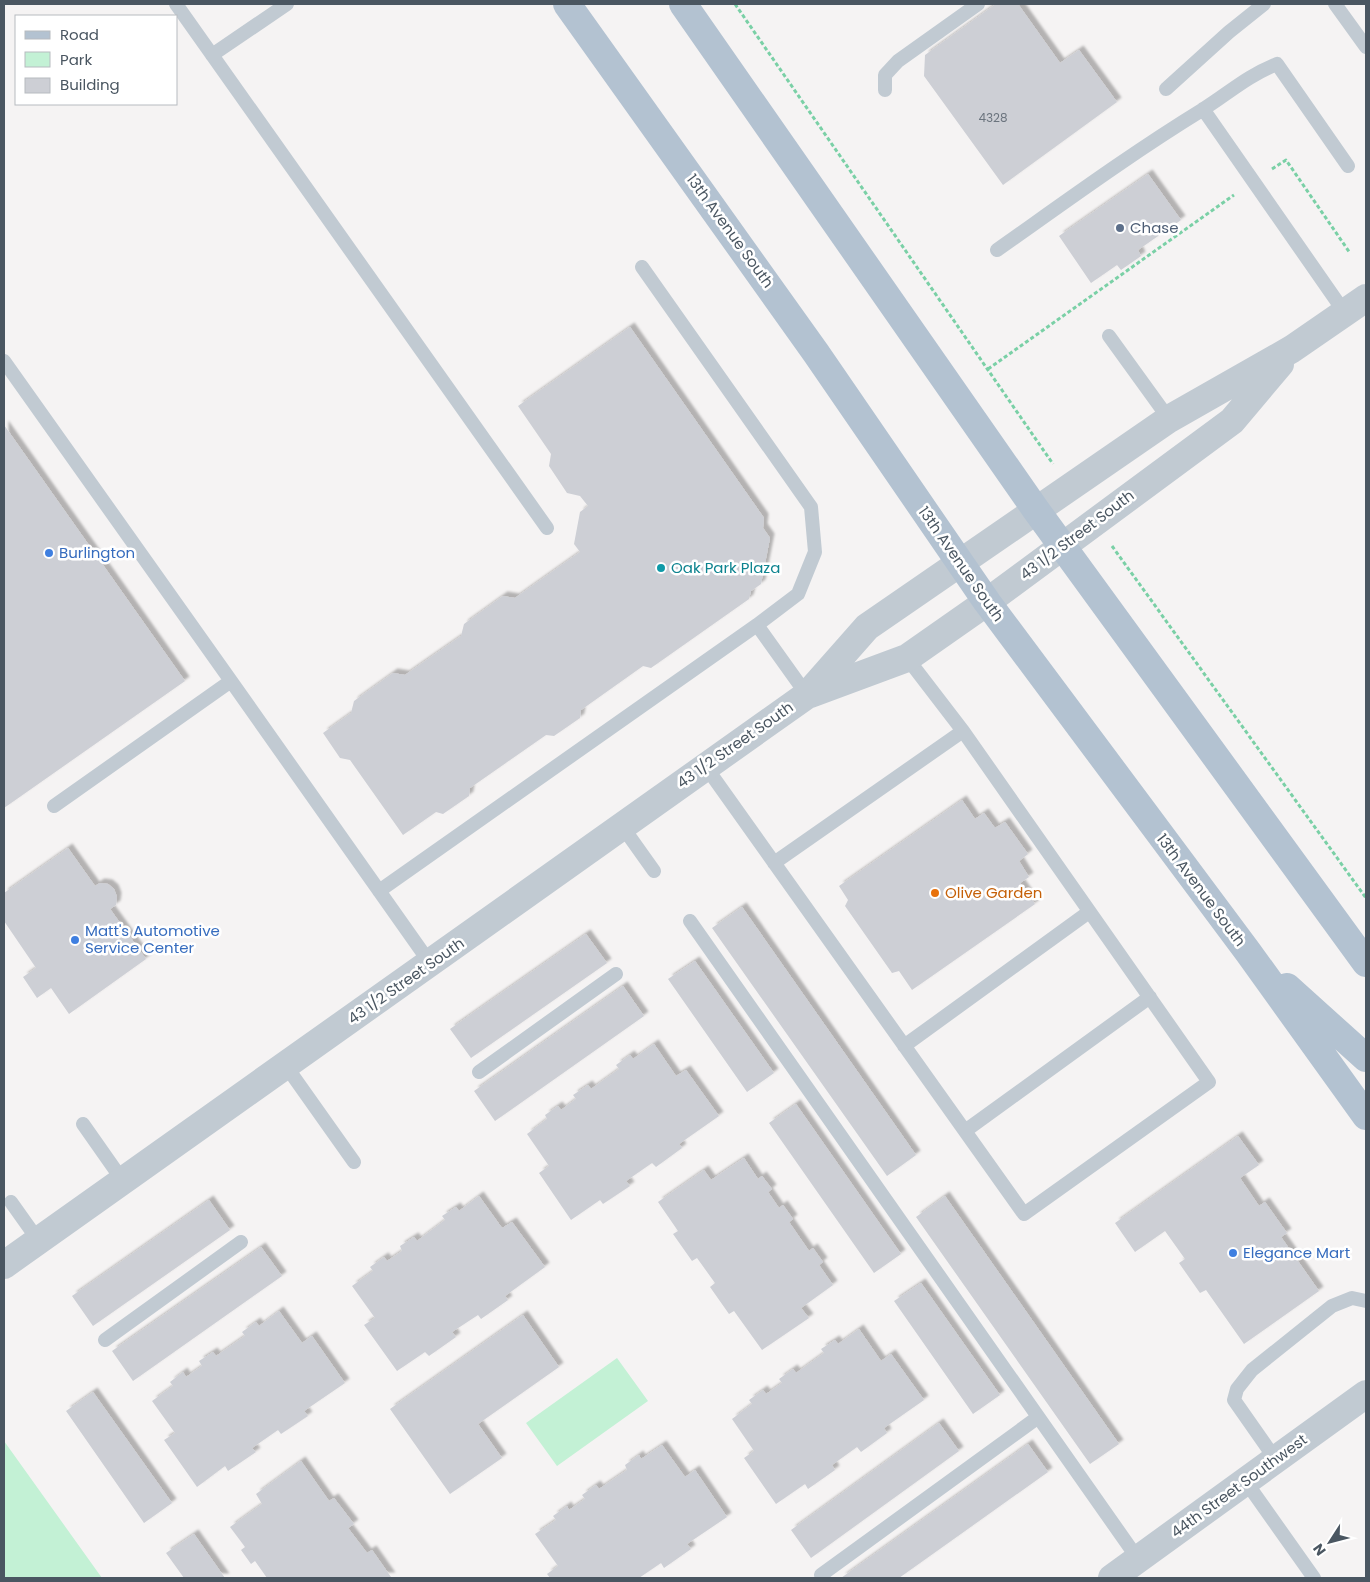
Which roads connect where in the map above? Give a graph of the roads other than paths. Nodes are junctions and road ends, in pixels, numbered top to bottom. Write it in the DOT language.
graph roads {
  1 [pos="176,4"];
  2 [pos="287,4"];
  3 [pos="567,4"];
  4 [pos="683,4"];
  5 [pos="978,4"];
  6 [pos="1264,4"];
  7 [pos="1335,4"];
  8 [pos="1366,47"];
  9 [pos="212,55"];
  10 [pos="1166,89"];
  11 [pos="885,90"];
  12 [pos="1203,109"];
  13 [pos="1348,166"];
  14 [pos="997,250"];
  15 [pos="642,267"];
  16 [pos="1366,298"];
  17 [pos="1345,313"];
  18 [pos="1109,336"];
  19 [pos="1292,350"];
  20 [pos="4,361"];
  21 [pos="1169,419"];
  22 [pos="1036,510"];
  23 [pos="547,528"];
  24 [pos="1062,546"];
  25 [pos="959,564"];
  26 [pos="986,602"];
  27 [pos="757,625"];
  28 [pos="907,658"];
  29 [pos="231,681"];
  30 [pos="807,695"];
  31 [pos="963,731"];
  32 [pos="706,766"];
  33 [pos="54,806"];
  34 [pos="622,826"];
  35 [pos="774,863"];
  36 [pos="654,871"];
  37 [pos="379,891"];
  38 [pos="1089,912"];
  39 [pos="690,921"];
  40 [pos="1248,952"];
  41 [pos="430,963"];
  42 [pos="1366,963"];
  43 [pos="616,974"];
  44 [pos="1150,998"];
  45 [pos="904,1046"];
  46 [pos="1366,1058"];
  47 [pos="286,1066"];
  48 [pos="479,1072"];
  49 [pos="1366,1116"];
  50 [pos="84,1124"];
  51 [pos="964,1131"];
  52 [pos="354,1162"];
  53 [pos="123,1181"];
  54 [pos="11,1202"];
  55 [pos="38,1240"];
  56 [pos="241,1242"];
  57 [pos="4,1265"];
  58 [pos="1366,1301"];
  59 [pos="105,1340"];
  60 [pos="1366,1394"];
  61 [pos="1037,1418"];
  62 [pos="1276,1460"];
  63 [pos="1246,1482"];
  64 [pos="1138,1559"];
  65 [pos="821,1575"];
  66 [pos="1112,1578"];
  67 [pos="1314,1578"];
  1 -- 9 [label="lane"];
  2 -- 9 [label="lane"];
  3 -- 25 [label="main road, 13th Avenue South"];
  4 -- 22 [label="main road"];
  5 -- 11 [label="lane"];
  6 -- 10 [label="lane"];
  7 -- 8 [label="lane"];
  9 -- 23 [label="lane"];
  12 -- 13 [label="lane"];
  12 -- 14 [label="lane"];
  12 -- 17 [label="lane"];
  15 -- 27 [label="lane"];
  16 -- 17 [label="street, 43 1/2 Street South"];
  17 -- 19 [label="street, 43 1/2 Street South"];
  18 -- 21 [label="lane"];
  19 -- 21 [label="street, 43 1/2 Street South"];
  19 -- 24 [label="street, 43 1/2 Street South"];
  20 -- 29 [label="lane"];
  21 -- 22 [label="street, 43 1/2 Street South"];
  22 -- 24 [label="main road"];
  22 -- 25 [label="street, 43 1/2 Street South"];
  24 -- 26 [label="street, 43 1/2 Street South"];
  24 -- 42 [label="main road"];
  25 -- 26 [label="main road, 13th Avenue South"];
  25 -- 30 [label="street, 43 1/2 Street South"];
  26 -- 28 [label="street, 43 1/2 Street South"];
  26 -- 40 [label="main road, 13th Avenue South"];
  27 -- 30 [label="lane"];
  27 -- 37 [label="lane"];
  28 -- 30 [label="street, 43 1/2 Street South"];
  28 -- 31 [label="lane"];
  29 -- 33 [label="lane"];
  29 -- 37 [label="lane"];
  30 -- 32 [label="street, 43 1/2 Street South"];
  31 -- 35 [label="lane"];
  31 -- 38 [label="lane"];
  32 -- 34 [label="street, 43 1/2 Street South"];
  32 -- 35 [label="lane"];
  34 -- 36 [label="lane"];
  34 -- 41 [label="street, 43 1/2 Street South"];
  35 -- 45 [label="lane"];
  37 -- 41 [label="lane"];
  38 -- 44 [label="lane"];
  38 -- 45 [label="lane"];
  39 -- 61 [label="lane"];
  40 -- 46 [label="main road"];
  40 -- 49 [label="main road, 13th Avenue South"];
  41 -- 47 [label="street, 43 1/2 Street South"];
  43 -- 48 [label="lane"];
  44 -- 51 [label="lane"];
  44 -- 51 [label="lane"];
  45 -- 51 [label="lane"];
  47 -- 52 [label="lane"];
  47 -- 53 [label="street, 43 1/2 Street South"];
  50 -- 53 [label="lane"];
  53 -- 55 [label="street, 43 1/2 Street South"];
  54 -- 55 [label="lane"];
  55 -- 57 [label="street, 43 1/2 Street South"];
  56 -- 59 [label="lane"];
  58 -- 62 [label="lane"];
  60 -- 62 [label="street, 44th Street Southwest"];
  61 -- 64 [label="lane"];
  61 -- 65 [label="lane"];
  62 -- 63 [label="street, 44th Street Southwest"];
  63 -- 64 [label="street, 44th Street Southwest"];
  63 -- 67 [label="lane"];
  64 -- 66 [label="street, 44th Street Southwest"];
}
